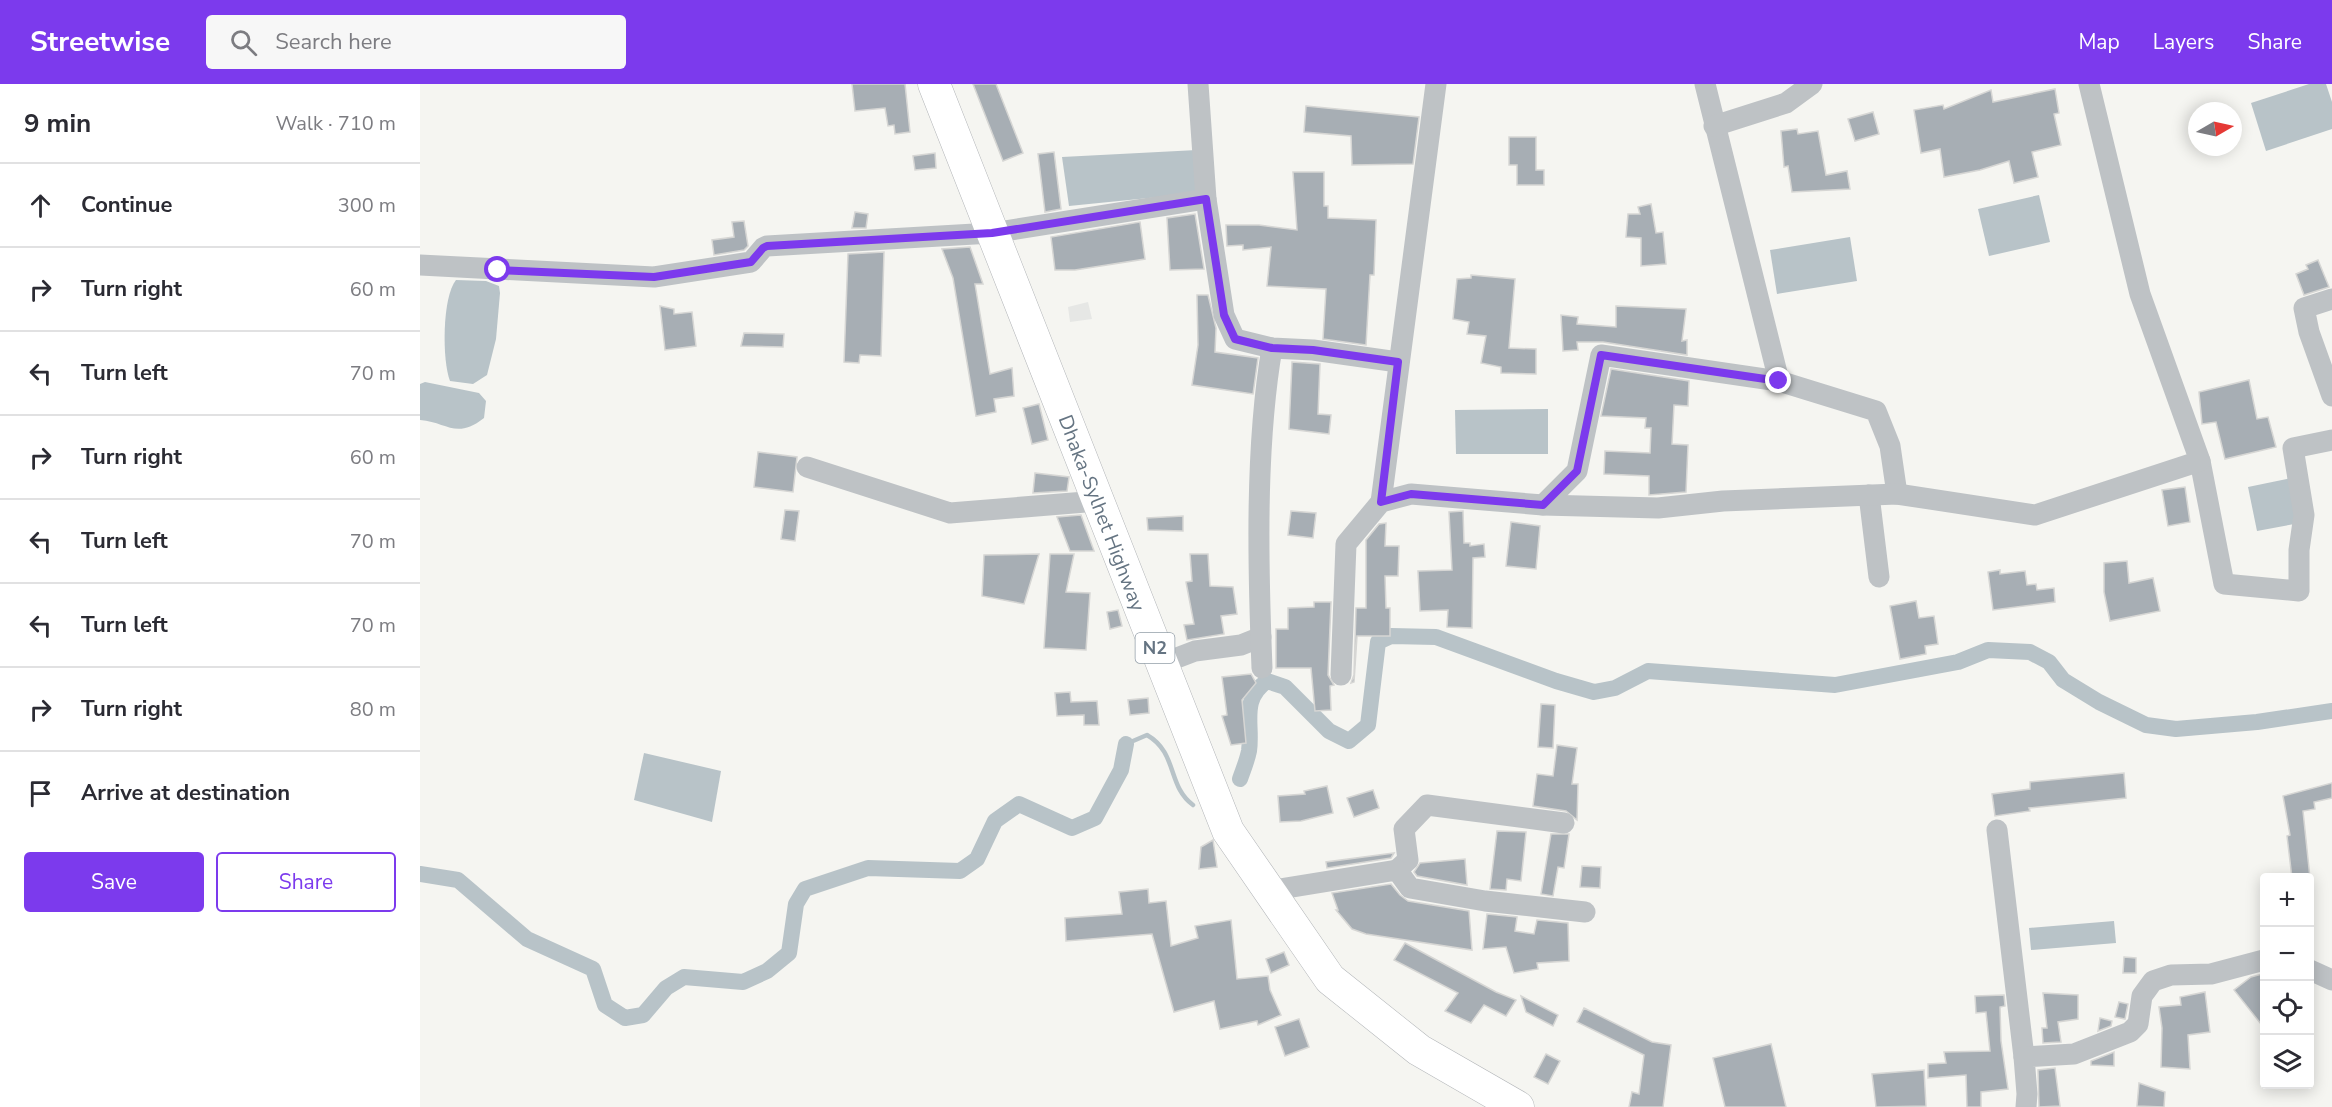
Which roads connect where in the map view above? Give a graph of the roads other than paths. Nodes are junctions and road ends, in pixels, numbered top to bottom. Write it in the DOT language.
graph roads {
  1 [pos="934,84"];
  2 [pos="1198,84"];
  3 [pos="1436,84"];
  4 [pos="1705,84"];
  5 [pos="1812,84"];
  6 [pos="2089,84"];
  7 [pos="1714,126"];
  8 [pos="1206,199"];
  9 [pos="992,233"];
  10 [pos="420,265"];
  11 [pos="2332,299"];
  12 [pos="1272,348"];
  13 [pos="1398,362"];
  14 [pos="1779,381"];
  15 [pos="2332,396"];
  16 [pos="2332,440"];
  17 [pos="2200,461"];
  18 [pos="807,466"];
  19 [pos="1897,494"];
  20 [pos="1869,495"];
  21 [pos="1098,501"];
  22 [pos="1381,502"];
  23 [pos="1543,505"];
  24 [pos="1879,577"];
  25 [pos="1261,637"];
  26 [pos="1161,664"];
  27 [pos="1262,668"];
  28 [pos="1341,675"];
  29 [pos="1564,823"];
  30 [pos="1997,830"];
  31 [pos="1397,870"];
  32 [pos="1268,891"];
  33 [pos="1585,912"];
  34 [pos="2260,961"];
  35 [pos="2314,972"];
  36 [pos="2332,980"];
  37 [pos="2024,1057"];
  38 [pos="1518,1107"];
  39 [pos="2026,1107"];
  1 -- 9 [label="highway, Dhaka-Sylhet Highway / N2"];
  2 -- 8 [label="street"];
  3 -- 13 [label="street"];
  4 -- 7 [label="street"];
  5 -- 7 [label="street"];
  6 -- 17 [label="street"];
  7 -- 14 [label="street"];
  8 -- 9 [label="street"];
  8 -- 12 [label="street"];
  9 -- 10 [label="street"];
  9 -- 21 [label="highway, Dhaka-Sylhet Highway / N2"];
  11 -- 15 [label="street"];
  12 -- 13 [label="street"];
  12 -- 25 [label="street"];
  13 -- 22 [label="street"];
  14 -- 19 [label="street"];
  14 -- 23 [label="street"];
  16 -- 17 [label="street"];
  17 -- 19 [label="street"];
  18 -- 21 [label="street"];
  19 -- 20 [label="street"];
  20 -- 23 [label="street"];
  20 -- 24 [label="street"];
  21 -- 26 [label="highway, Dhaka-Sylhet Highway / N2"];
  22 -- 23 [label="street"];
  22 -- 28 [label="street"];
  25 -- 26 [label="street"];
  25 -- 27 [label="street"];
  26 -- 32 [label="highway, Dhaka-Sylhet Highway / N2"];
  29 -- 31 [label="street"];
  30 -- 37 [label="street"];
  31 -- 32 [label="street"];
  31 -- 33 [label="street"];
  32 -- 38 [label="highway, Dhaka-Sylhet Highway / N2"];
  34 -- 37 [label="street"];
  35 -- 36 [label="street"];
  37 -- 39 [label="street"];
}
